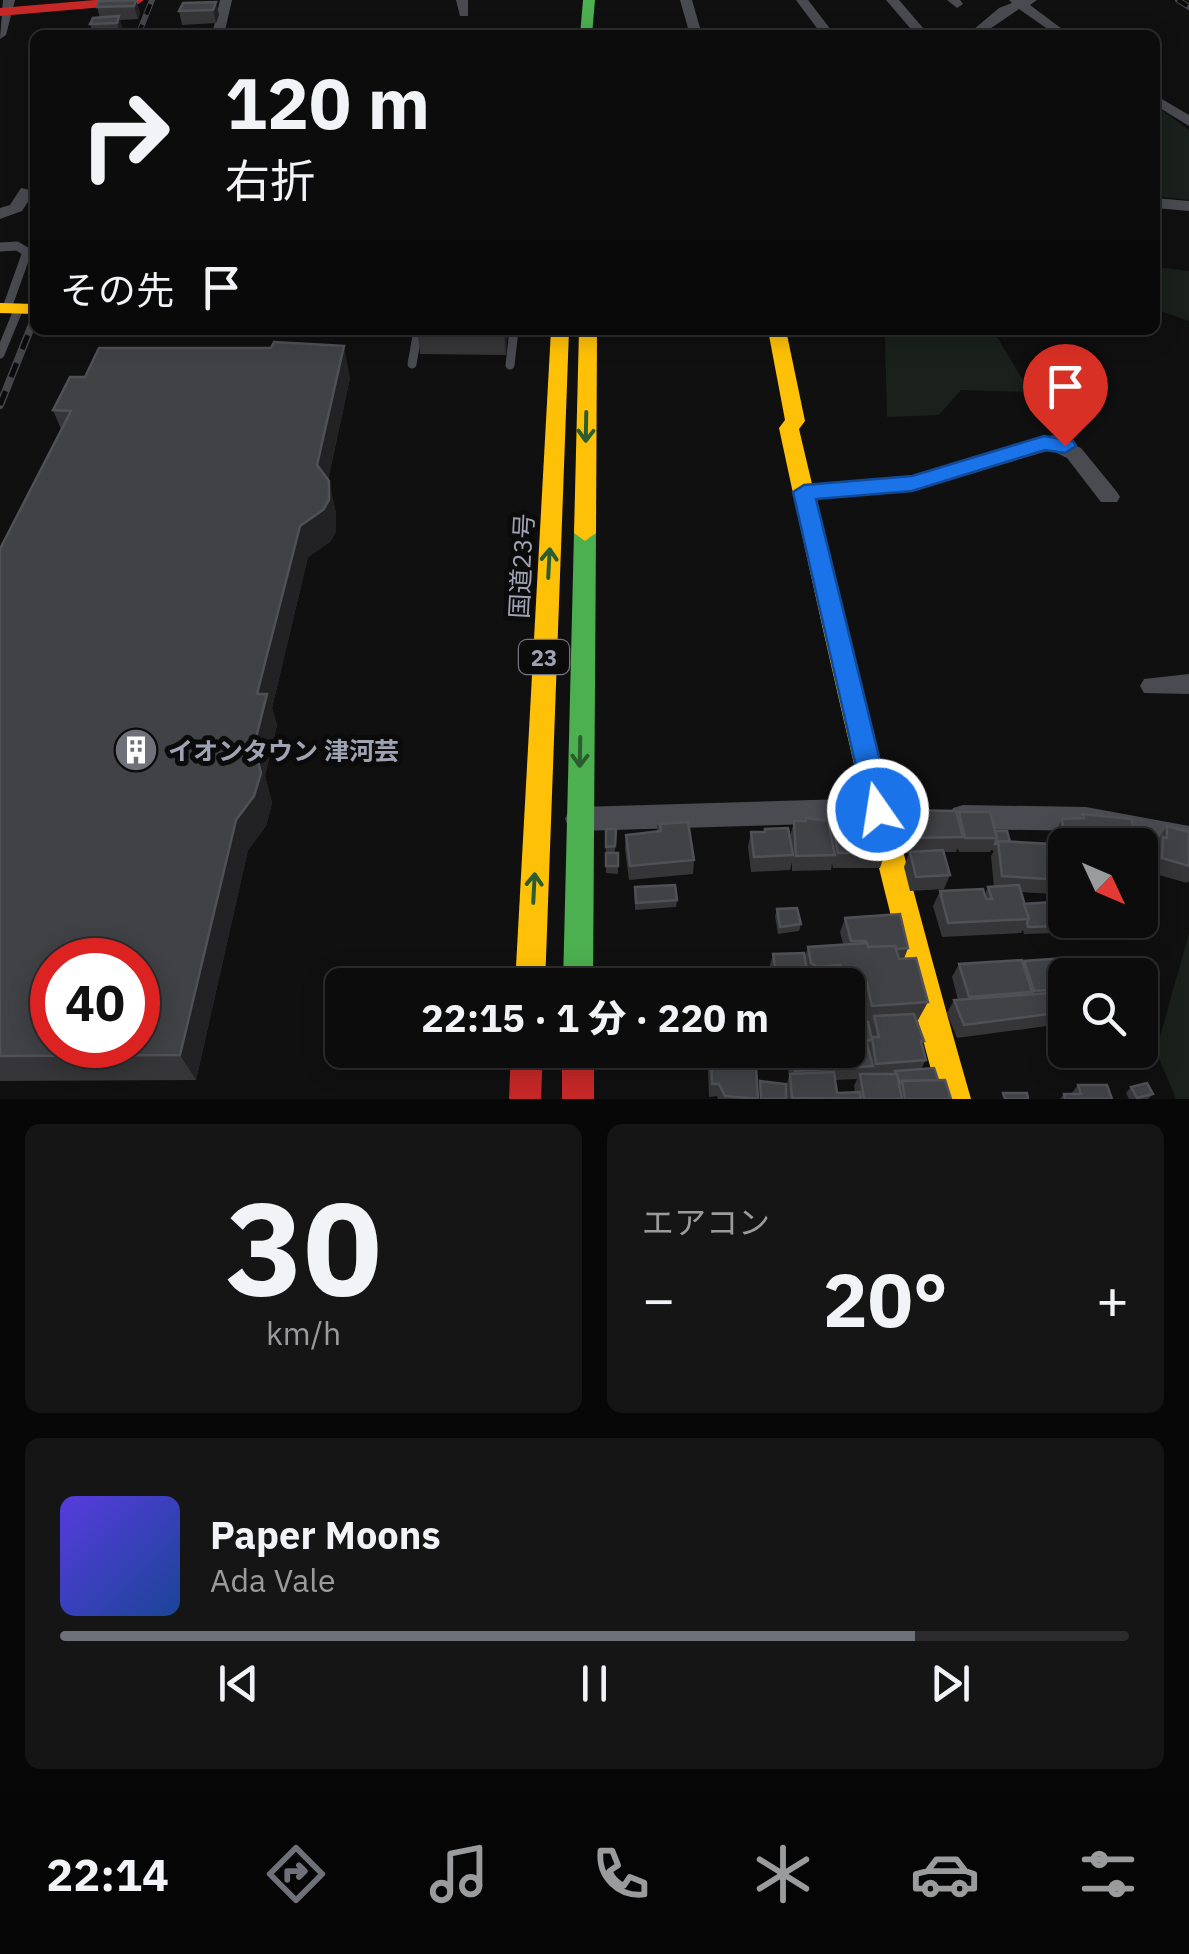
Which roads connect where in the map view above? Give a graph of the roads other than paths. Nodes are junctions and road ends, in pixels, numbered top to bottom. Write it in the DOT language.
graph roads {
  1 [pos="138,0"];
  2 [pos="226,0"];
  3 [pos="588,0"];
  4 [pos="605,0"];
  5 [pos="686,0"];
  6 [pos="802,0"];
  7 [pos="892,0"];
  8 [pos="1022,1"];
  9 [pos="5,8"];
  10 [pos="219,30"];
  11 [pos="586,30"];
  12 [pos="604,30"];
  13 [pos="695,30"];
  14 [pos="825,30"];
  15 [pos="919,30"];
  16 [pos="980,30"];
  17 [pos="1058,30"];
  18 [pos="0,35"];
  19 [pos="1160,103"];
  20 [pos="1189,122"];
  21 [pos="27,191"];
  22 [pos="1160,203"];
  23 [pos="1189,206"];
  24 [pos="0,214"];
  25 [pos="0,247"];
  26 [pos="15,308"];
  27 [pos="417,335"];
  28 [pos="513,335"];
  29 [pos="560,335"];
  30 [pos="588,335"];
  31 [pos="778,335"];
  32 [pos="0,354"];
  33 [pos="412,364"];
  34 [pos="510,365"];
  35 [pos="804,492"];
  36 [pos="1108,497"];
  37 [pos="1189,684"];
  38 [pos="1153,686"];
  39 [pos="879,813"];
  40 [pos="578,819"];
  41 [pos="1189,838"];
  42 [pos="531,968"];
  43 [pos="578,968"];
  44 [pos="526,1068"];
  45 [pos="578,1068"];
  46 [pos="525,1099"];
  47 [pos="578,1099"];
  48 [pos="956,1099"];
  1 -- 9 [label="main road"];
  2 -- 10 [label="street"];
  3 -- 11 [label="main road"];
  4 -- 12 [label="main road"];
  5 -- 13 [label="street"];
  6 -- 14 [label="street"];
  7 -- 15 [label="street"];
  8 -- 16 [label="street"];
  8 -- 17 [label="street"];
  9 -- 18 [label="street"];
  19 -- 20 [label="street"];
  21 -- 24 [label="street"];
  22 -- 23 [label="street"];
  25 -- 26 [label="lane"];
  26 -- 32 [label="lane"];
  27 -- 33 [label="lane"];
  28 -- 34 [label="lane"];
  42 -- 29 [label="main road, 国道23号 / 23, one-way"];
  30 -- 40 [label="main road, 23, one-way"];
  31 -- 35 [label="main road"];
  35 -- 36 [label="street"];
  35 -- 39 [label="main road"];
  37 -- 38 [label="street"];
  39 -- 40 [label="street"];
  39 -- 41 [label="street"];
  39 -- 48 [label="main road"];
  40 -- 43 [label="main road, 23"];
  44 -- 46 [label="main road"];
  45 -- 47 [label="main road"];
}
